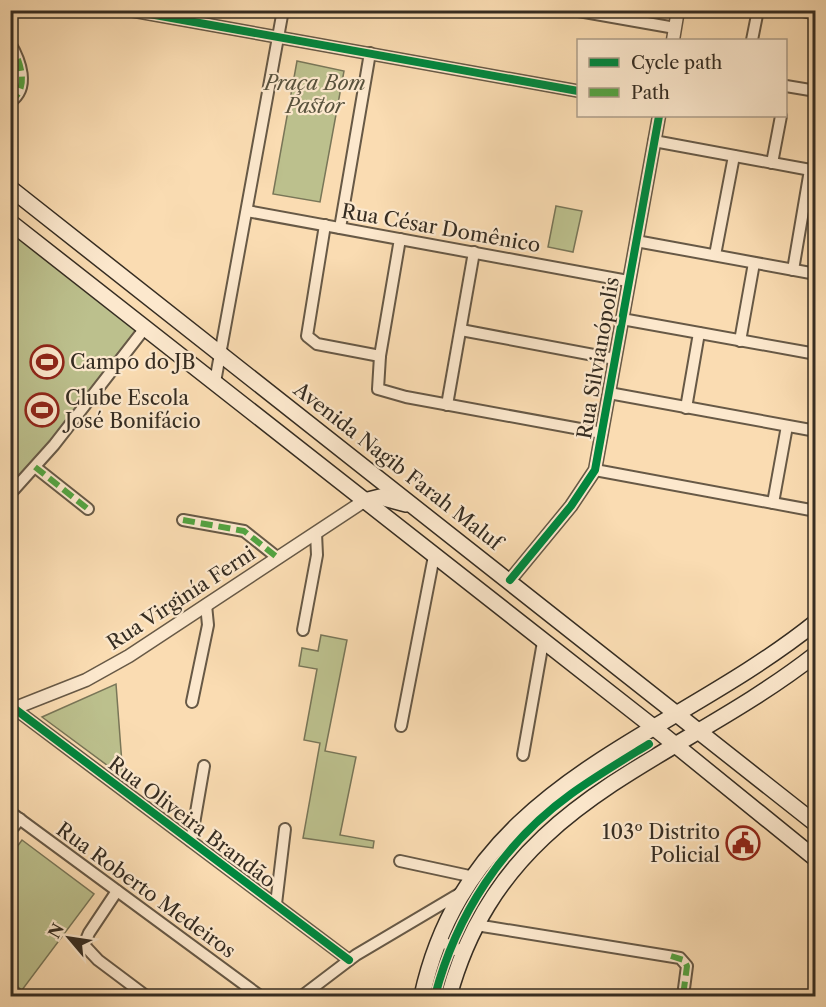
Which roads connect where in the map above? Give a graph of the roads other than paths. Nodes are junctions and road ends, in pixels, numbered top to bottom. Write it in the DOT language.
graph roads {
  1 [pos="127,10"];
  2 [pos="283,10"];
  3 [pos="573,10"];
  4 [pos="678,10"];
  5 [pos="758,10"];
  6 [pos="798,10"];
  7 [pos="816,14"];
  8 [pos="674,34"];
  9 [pos="278,38"];
  10 [pos="752,39"];
  11 [pos="10,43"];
  12 [pos="370,54"];
  13 [pos="787,88"];
  14 [pos="577,91"];
  15 [pos="816,91"];
  16 [pos="10,102"];
  17 [pos="659,117"];
  18 [pos="781,117"];
  19 [pos="654,141"];
  20 [pos="734,156"];
  21 [pos="772,163"];
  22 [pos="813,171"];
  23 [pos="10,188"];
  24 [pos="247,211"];
  25 [pos="10,222"];
  26 [pos="325,225"];
  27 [pos="340,228"];
  28 [pos="400,239"];
  29 [pos="636,241"];
  30 [pos="474,252"];
  31 [pos="715,255"];
  32 [pos="754,263"];
  33 [pos="793,270"];
  34 [pos="816,274"];
  35 [pos="628,281"];
  36 [pos="622,319"];
  37 [pos="145,328"];
  38 [pos="461,330"];
  39 [pos="699,333"];
  40 [pos="740,340"];
  41 [pos="220,353"];
  42 [pos="816,354"];
  43 [pos="380,356"];
  44 [pos="615,359"];
  45 [pos="215,382"];
  46 [pos="609,393"];
  47 [pos="447,405"];
  48 [pos="686,408"];
  49 [pos="787,426"];
  50 [pos="816,431"];
  51 [pos="602,433"];
  52 [pos="35,466"];
  53 [pos="595,470"];
  54 [pos="10,495"];
  55 [pos="364,501"];
  56 [pos="773,503"];
  57 [pos="412,505"];
  58 [pos="88,509"];
  59 [pos="816,511"];
  60 [pos="183,520"];
  61 [pos="316,533"];
  62 [pos="434,556"];
  63 [pos="278,558"];
  64 [pos="510,580"];
  65 [pos="481,593"];
  66 [pos="206,605"];
  67 [pos="816,622"];
  68 [pos="303,630"];
  69 [pos="543,642"];
  70 [pos="816,654"];
  71 [pos="192,702"];
  72 [pos="13,710"];
  73 [pos="675,714"];
  74 [pos="401,726"];
  75 [pos="652,726"];
  76 [pos="696,732"];
  77 [pos="673,745"];
  78 [pos="523,754"];
  79 [pos="204,766"];
  80 [pos="562,785"];
  81 [pos="542,801"];
  82 [pos="580,804"];
  83 [pos="10,812"];
  84 [pos="563,818"];
  85 [pos="20,819"];
  86 [pos="816,824"];
  87 [pos="285,829"];
  88 [pos="10,831"];
  89 [pos="190,841"];
  90 [pos="816,859"];
  91 [pos="400,861"];
  92 [pos="474,877"];
  93 [pos="117,891"];
  94 [pos="464,891"];
  95 [pos="276,904"];
  96 [pos="476,925"];
  97 [pos="441,940"];
  98 [pos="466,948"];
  99 [pos="349,960"];
  100 [pos="146,996"];
  101 [pos="260,996"];
  102 [pos="302,996"];
  103 [pos="422,996"];
  104 [pos="449,996"];
  105 [pos="683,996"];
  1 -- 9 [label="street"];
  2 -- 9 [label="street"];
  3 -- 8 [label="street"];
  4 -- 8 [label="street"];
  5 -- 10 [label="street"];
  6 -- 7 [label="street"];
  9 -- 12 [label="street"];
  9 -- 24 [label="street"];
  11 -- 16 [label="street"];
  12 -- 14 [label="street"];
  12 -- 27 [label="street"];
  13 -- 15 [label="street"];
  17 -- 19 [label="street, Rua Silvianópolis"];
  18 -- 21 [label="street"];
  19 -- 20 [label="street"];
  19 -- 29 [label="street, Rua Silvianópolis"];
  20 -- 21 [label="street"];
  20 -- 31 [label="street"];
  21 -- 22 [label="street"];
  22 -- 33 [label="street"];
  23 -- 41 [label="main road, Avenida Nagib Farah Maluf"];
  24 -- 26 [label="street, Rua César Domênico"];
  24 -- 41 [label="street"];
  25 -- 37 [label="main road"];
  26 -- 27 [label="street, Rua César Domênico"];
  26 -- 43 [label="street"];
  27 -- 28 [label="street, Rua César Domênico"];
  28 -- 30 [label="street, Rua César Domênico"];
  28 -- 43 [label="street"];
  29 -- 31 [label="street"];
  29 -- 35 [label="street, Rua Silvianópolis"];
  30 -- 35 [label="street, Rua César Domênico"];
  30 -- 38 [label="street"];
  31 -- 32 [label="street"];
  32 -- 33 [label="street"];
  32 -- 40 [label="street"];
  33 -- 34 [label="street"];
  35 -- 36 [label="street, Rua Silvianópolis"];
  36 -- 39 [label="street"];
  36 -- 44 [label="street, Rua Silvianópolis"];
  37 -- 45 [label="main road"];
  37 -- 52 [label="street"];
  38 -- 44 [label="street"];
  38 -- 47 [label="street"];
  39 -- 40 [label="street"];
  39 -- 48 [label="street"];
  40 -- 42 [label="street"];
  41 -- 45 [label="street"];
  41 -- 57 [label="main road, Avenida Nagib Farah Maluf"];
  43 -- 47 [label="street"];
  44 -- 46 [label="street, Rua Silvianópolis"];
  45 -- 55 [label="main road"];
  46 -- 48 [label="street"];
  46 -- 51 [label="street, Rua Silvianópolis"];
  47 -- 51 [label="street"];
  48 -- 49 [label="street"];
  49 -- 50 [label="street"];
  49 -- 56 [label="street"];
  51 -- 53 [label="street, Rua Silvianópolis"];
  52 -- 54 [label="street"];
  52 -- 58 [label="street"];
  53 -- 56 [label="street"];
  53 -- 64 [label="street, Rua Silvianópolis"];
  55 -- 57 [label="main road"];
  55 -- 61 [label="street, Rua Virginía Ferni"];
  55 -- 62 [label="main road"];
  56 -- 59 [label="street"];
  57 -- 64 [label="main road, Avenida Nagib Farah Maluf"];
  60 -- 63 [label="street"];
  61 -- 63 [label="street, Rua Virginía Ferni"];
  61 -- 68 [label="street"];
  62 -- 65 [label="main road"];
  62 -- 74 [label="street"];
  63 -- 66 [label="street, Rua Virginía Ferni"];
  64 -- 65 [label="main road"];
  64 -- 73 [label="main road, Avenida Nagib Farah Maluf"];
  65 -- 69 [label="main road"];
  66 -- 71 [label="street"];
  66 -- 72 [label="street, Rua Virginía Ferni"];
  67 -- 73 [label="main road"];
  69 -- 75 [label="main road"];
  69 -- 78 [label="street"];
  70 -- 76 [label="main road"];
  72 -- 89 [label="street, Rua Oliveira Brandão"];
  73 -- 75 [label="main road"];
  73 -- 76 [label="main road, Avenida Nagib Farah Maluf"];
  75 -- 77 [label="main road"];
  75 -- 80 [label="main road"];
  76 -- 77 [label="main road"];
  76 -- 86 [label="main road, Avenida Nagib Farah Maluf"];
  77 -- 82 [label="main road"];
  77 -- 90 [label="main road"];
  79 -- 89 [label="street"];
  80 -- 81 [label="main road"];
  80 -- 82 [label="main road"];
  81 -- 84 [label="main road"];
  81 -- 92 [label="main road"];
  82 -- 84 [label="main road"];
  83 -- 85 [label="street, Rua Roberto Medeiros"];
  84 -- 96 [label="main road"];
  85 -- 88 [label="street"];
  85 -- 93 [label="street, Rua Roberto Medeiros"];
  87 -- 95 [label="street"];
  89 -- 95 [label="street, Rua Oliveira Brandão"];
  91 -- 92 [label="street"];
  92 -- 94 [label="main road"];
  93 -- 100 [label="street"];
  93 -- 101 [label="street, Rua Roberto Medeiros"];
  94 -- 97 [label="main road"];
  94 -- 99 [label="street"];
  95 -- 99 [label="street, Rua Oliveira Brandão"];
  96 -- 98 [label="main road"];
  96 -- 105 [label="street"];
  97 -- 98 [label="street"];
  97 -- 103 [label="main road"];
  98 -- 104 [label="main road"];
  99 -- 102 [label="street"];
}
